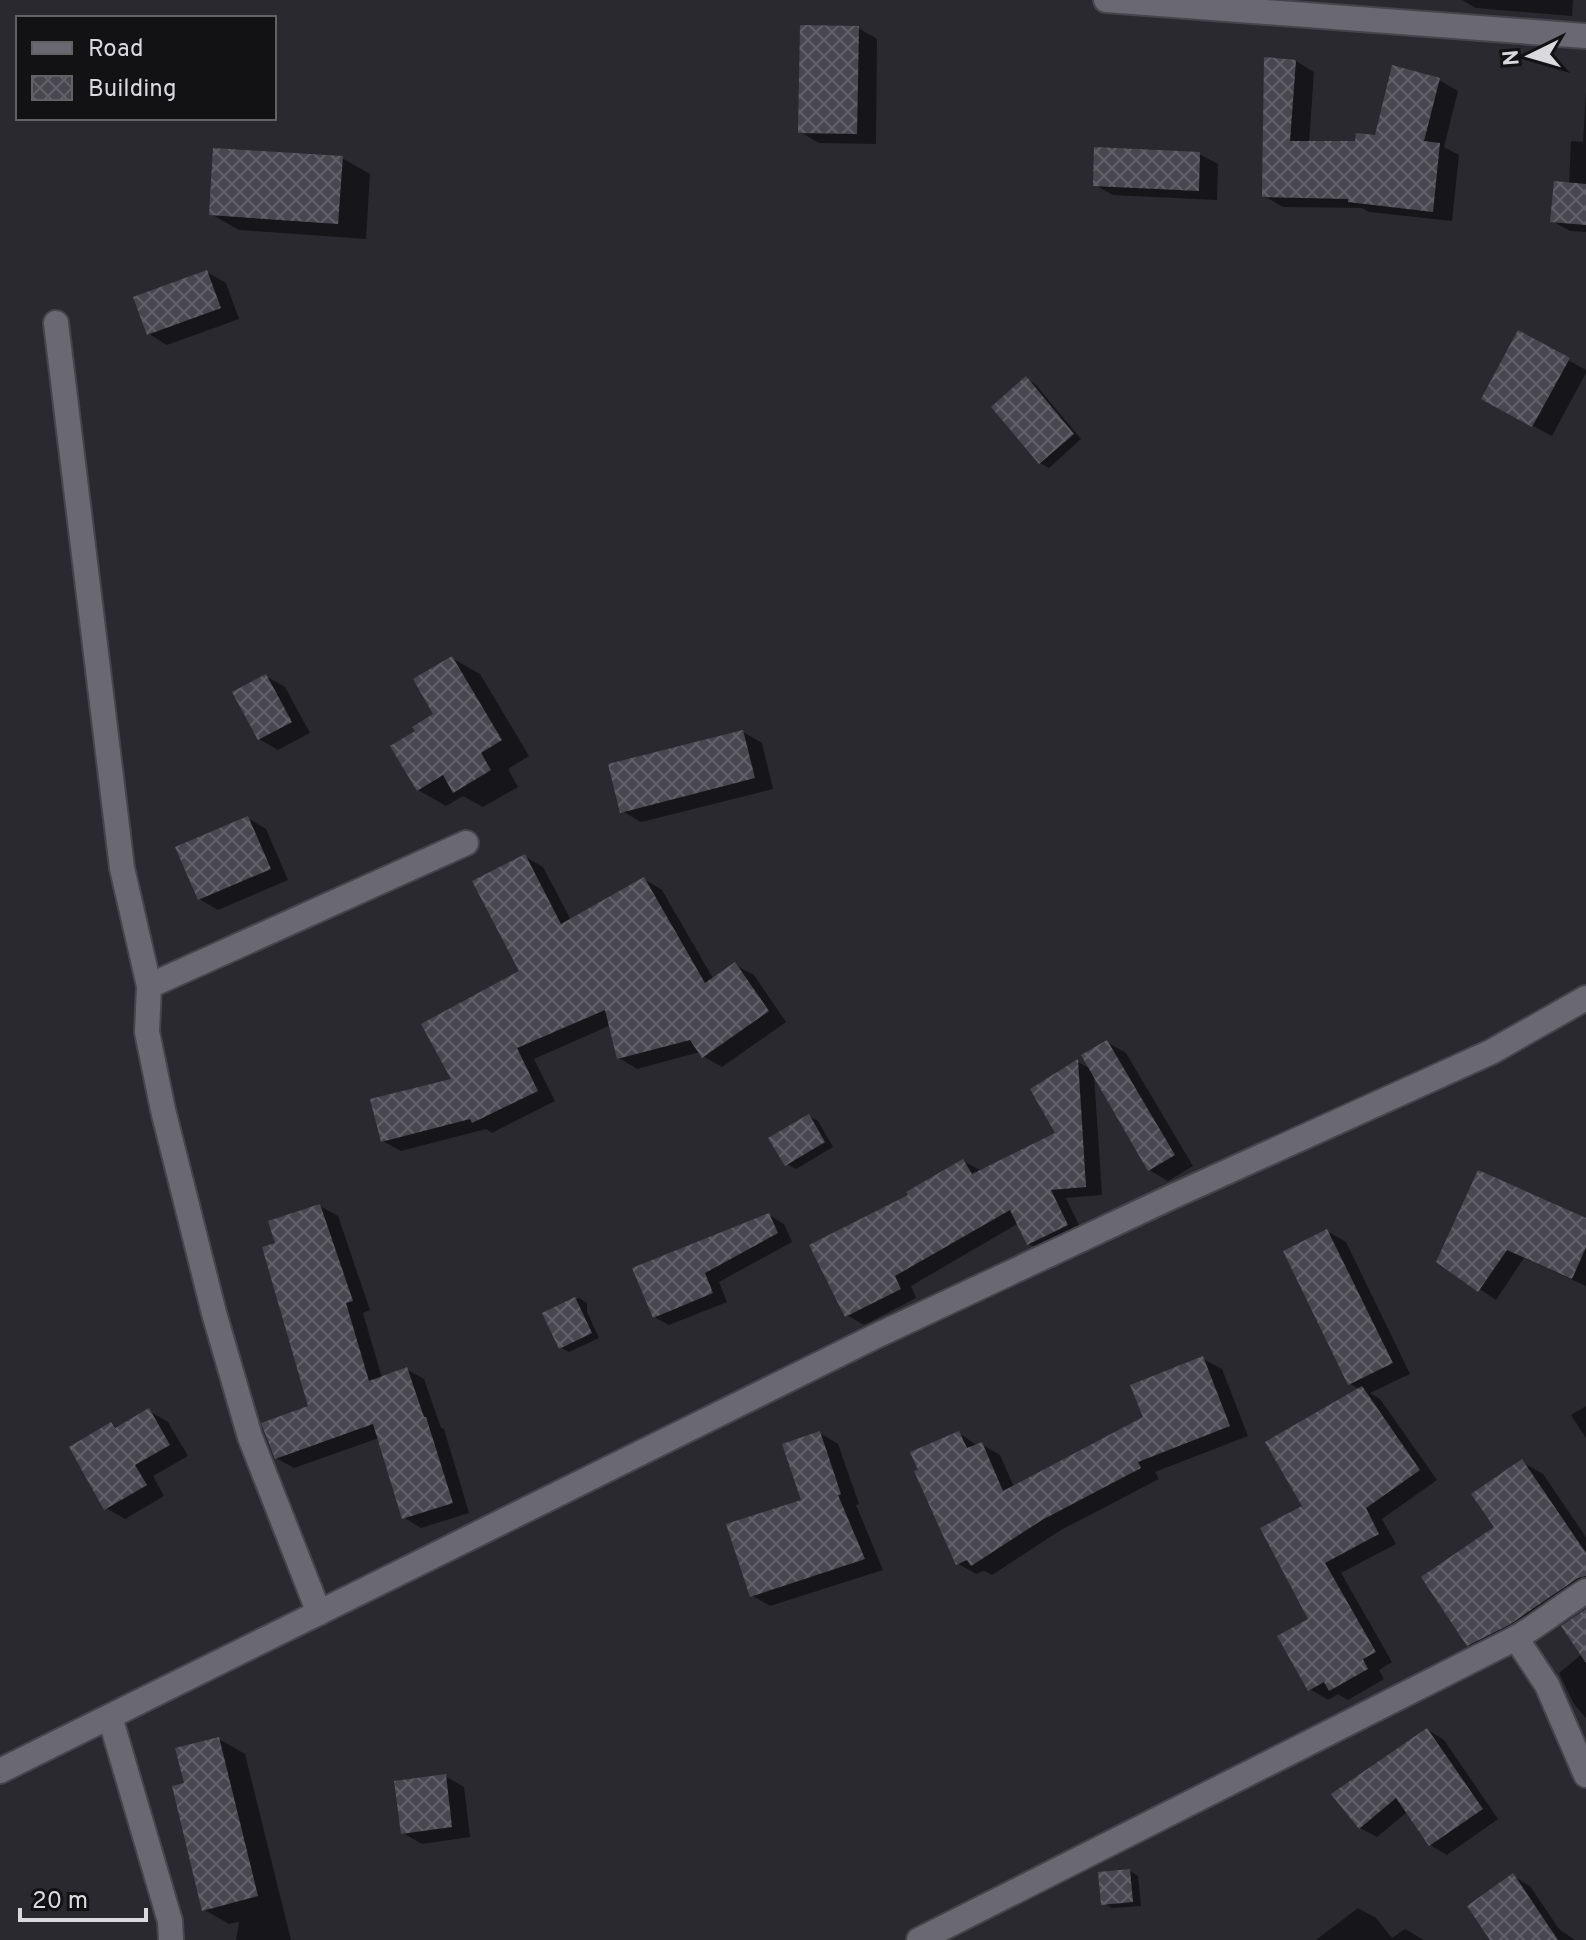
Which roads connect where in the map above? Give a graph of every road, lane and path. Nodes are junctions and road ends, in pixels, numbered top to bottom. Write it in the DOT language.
graph roads {
  1 [pos="1106,0"];
  2 [pos="1586,36"];
  3 [pos="56,323"];
  4 [pos="466,843"];
  5 [pos="149,986"];
  6 [pos="1586,998"];
  7 [pos="1586,1591"];
  8 [pos="319,1613"];
  9 [pos="1516,1638"];
  10 [pos="110,1717"];
  11 [pos="0,1771"];
  12 [pos="1586,1775"];
  13 [pos="171,1940"];
  14 [pos="919,1940"];
  1 -- 2 [label="street"];
  3 -- 5 [label="street"];
  4 -- 5 [label="street"];
  5 -- 8 [label="street"];
  6 -- 8 [label="street"];
  7 -- 9 [label="street"];
  8 -- 10 [label="street"];
  9 -- 12 [label="street"];
  9 -- 14 [label="street"];
  10 -- 11 [label="street"];
  10 -- 13 [label="street"];
}
